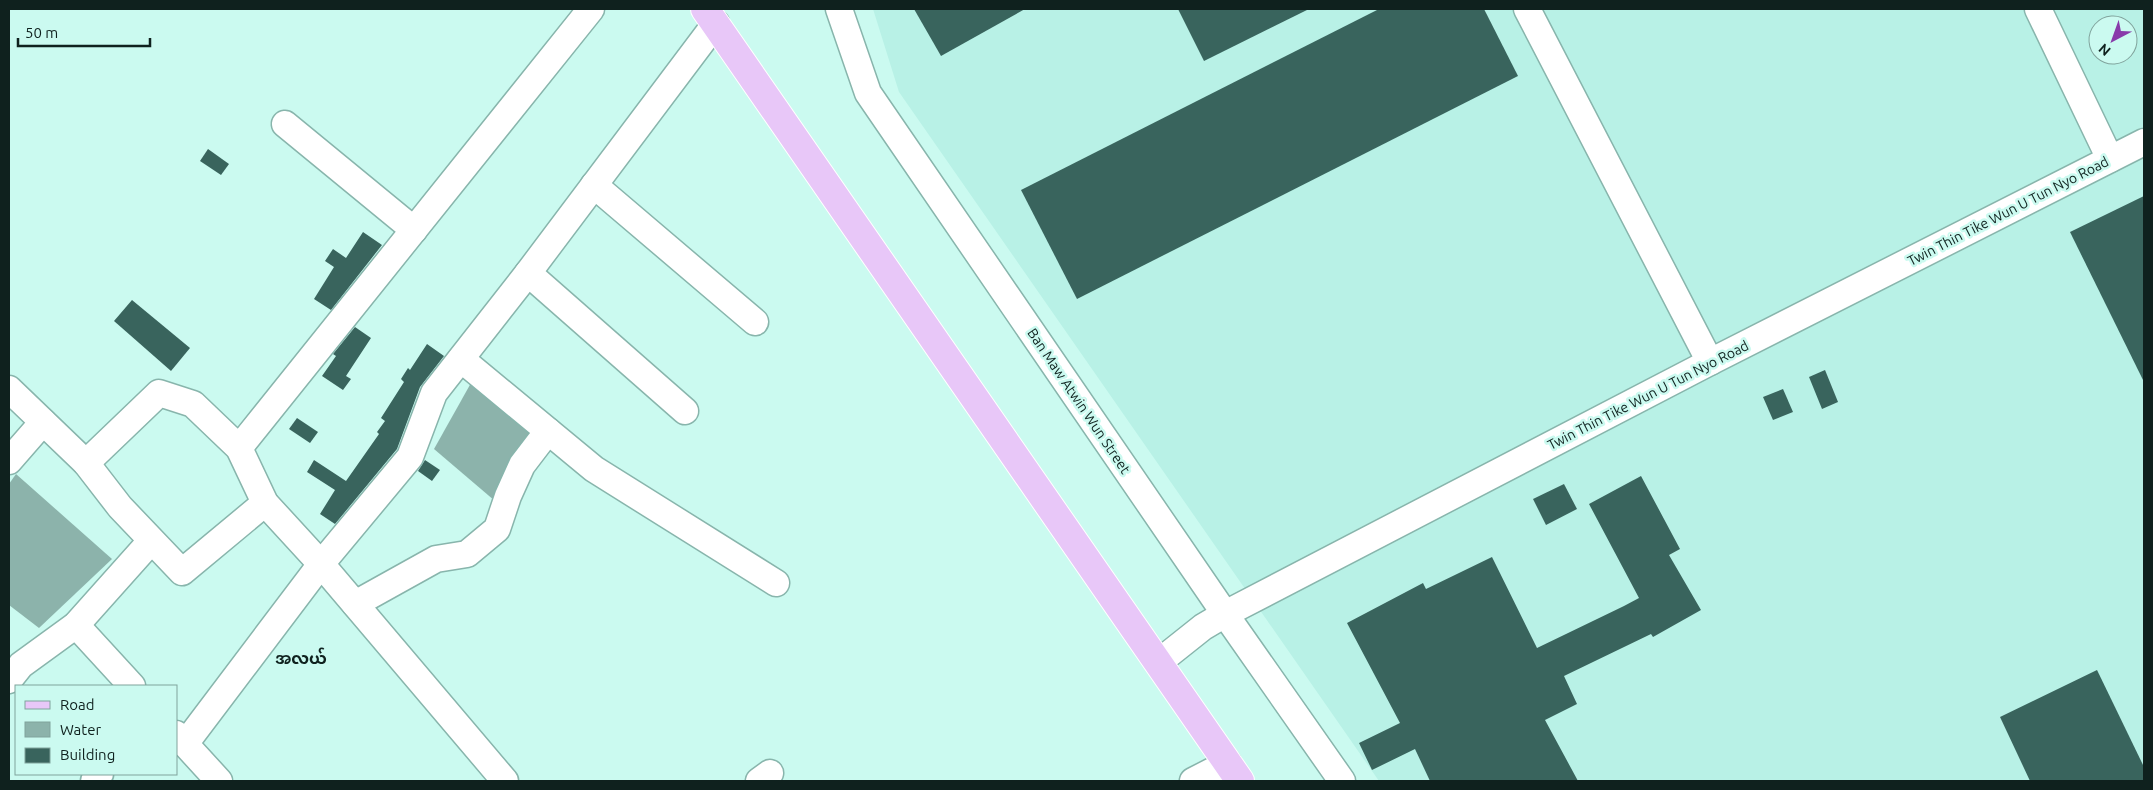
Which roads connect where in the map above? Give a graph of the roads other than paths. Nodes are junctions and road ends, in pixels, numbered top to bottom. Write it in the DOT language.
graph roads {
  1 [pos="591,9"];
  2 [pos="839,9"];
  3 [pos="1528,9"];
  4 [pos="2038,9"];
  5 [pos="711,16"];
  6 [pos="285,124"];
  7 [pos="2144,142"];
  8 [pos="2110,159"];
  9 [pos="594,185"];
  10 [pos="414,230"];
  11 [pos="528,273"];
  12 [pos="755,322"];
  13 [pos="461,358"];
  14 [pos="1710,362"];
  15 [pos="9,389"];
  16 [pos="686,411"];
  17 [pos="43,422"];
  18 [pos="548,431"];
  19 [pos="239,448"];
  20 [pos="9,461"];
  21 [pos="86,463"];
  22 [pos="265,503"];
  23 [pos="151,541"];
  24 [pos="321,564"];
  25 [pos="776,582"];
  26 [pos="356,604"];
  27 [pos="1224,614"];
  28 [pos="76,625"];
  29 [pos="1159,662"];
  30 [pos="9,680"];
  31 [pos="131,685"];
  32 [pos="181,739"];
  33 [pos="1234,772"];
  34 [pos="219,781"];
  35 [pos="506,781"];
  36 [pos="1193,781"];
  37 [pos="1342,781"];
  1 -- 10 [label="street"];
  2 -- 27 [label="street, Ban Maw Atwin Wun Street"];
  3 -- 14 [label="street"];
  4 -- 8 [label="street"];
  5 -- 9 [label="street"];
  5 -- 29 [label="main road"];
  6 -- 10 [label="street"];
  7 -- 8 [label="street, Twin Thin Tike Wun U Tun Nyo Road"];
  8 -- 14 [label="street, Twin Thin Tike Wun U Tun Nyo Road"];
  9 -- 11 [label="street"];
  9 -- 12 [label="street"];
  10 -- 19 [label="street"];
  11 -- 13 [label="street"];
  11 -- 16 [label="street"];
  13 -- 18 [label="street"];
  13 -- 24 [label="street"];
  14 -- 27 [label="street, Twin Thin Tike Wun U Tun Nyo Road"];
  15 -- 17 [label="street"];
  17 -- 20 [label="street"];
  17 -- 21 [label="street"];
  18 -- 25 [label="street"];
  18 -- 26 [label="street"];
  19 -- 21 [label="street"];
  19 -- 22 [label="street"];
  21 -- 23 [label="street"];
  22 -- 23 [label="street"];
  22 -- 24 [label="street"];
  23 -- 28 [label="street"];
  24 -- 26 [label="street"];
  24 -- 32 [label="street"];
  26 -- 35 [label="street"];
  27 -- 29 [label="street, Twin Thin Tike Wun U Tun Nyo Road"];
  27 -- 37 [label="street, Ban Maw Atwin Wun Street"];
  28 -- 30 [label="street"];
  28 -- 31 [label="street"];
  29 -- 33 [label="main road"];
  32 -- 34 [label="street"];
  33 -- 36 [label="street"];
}
